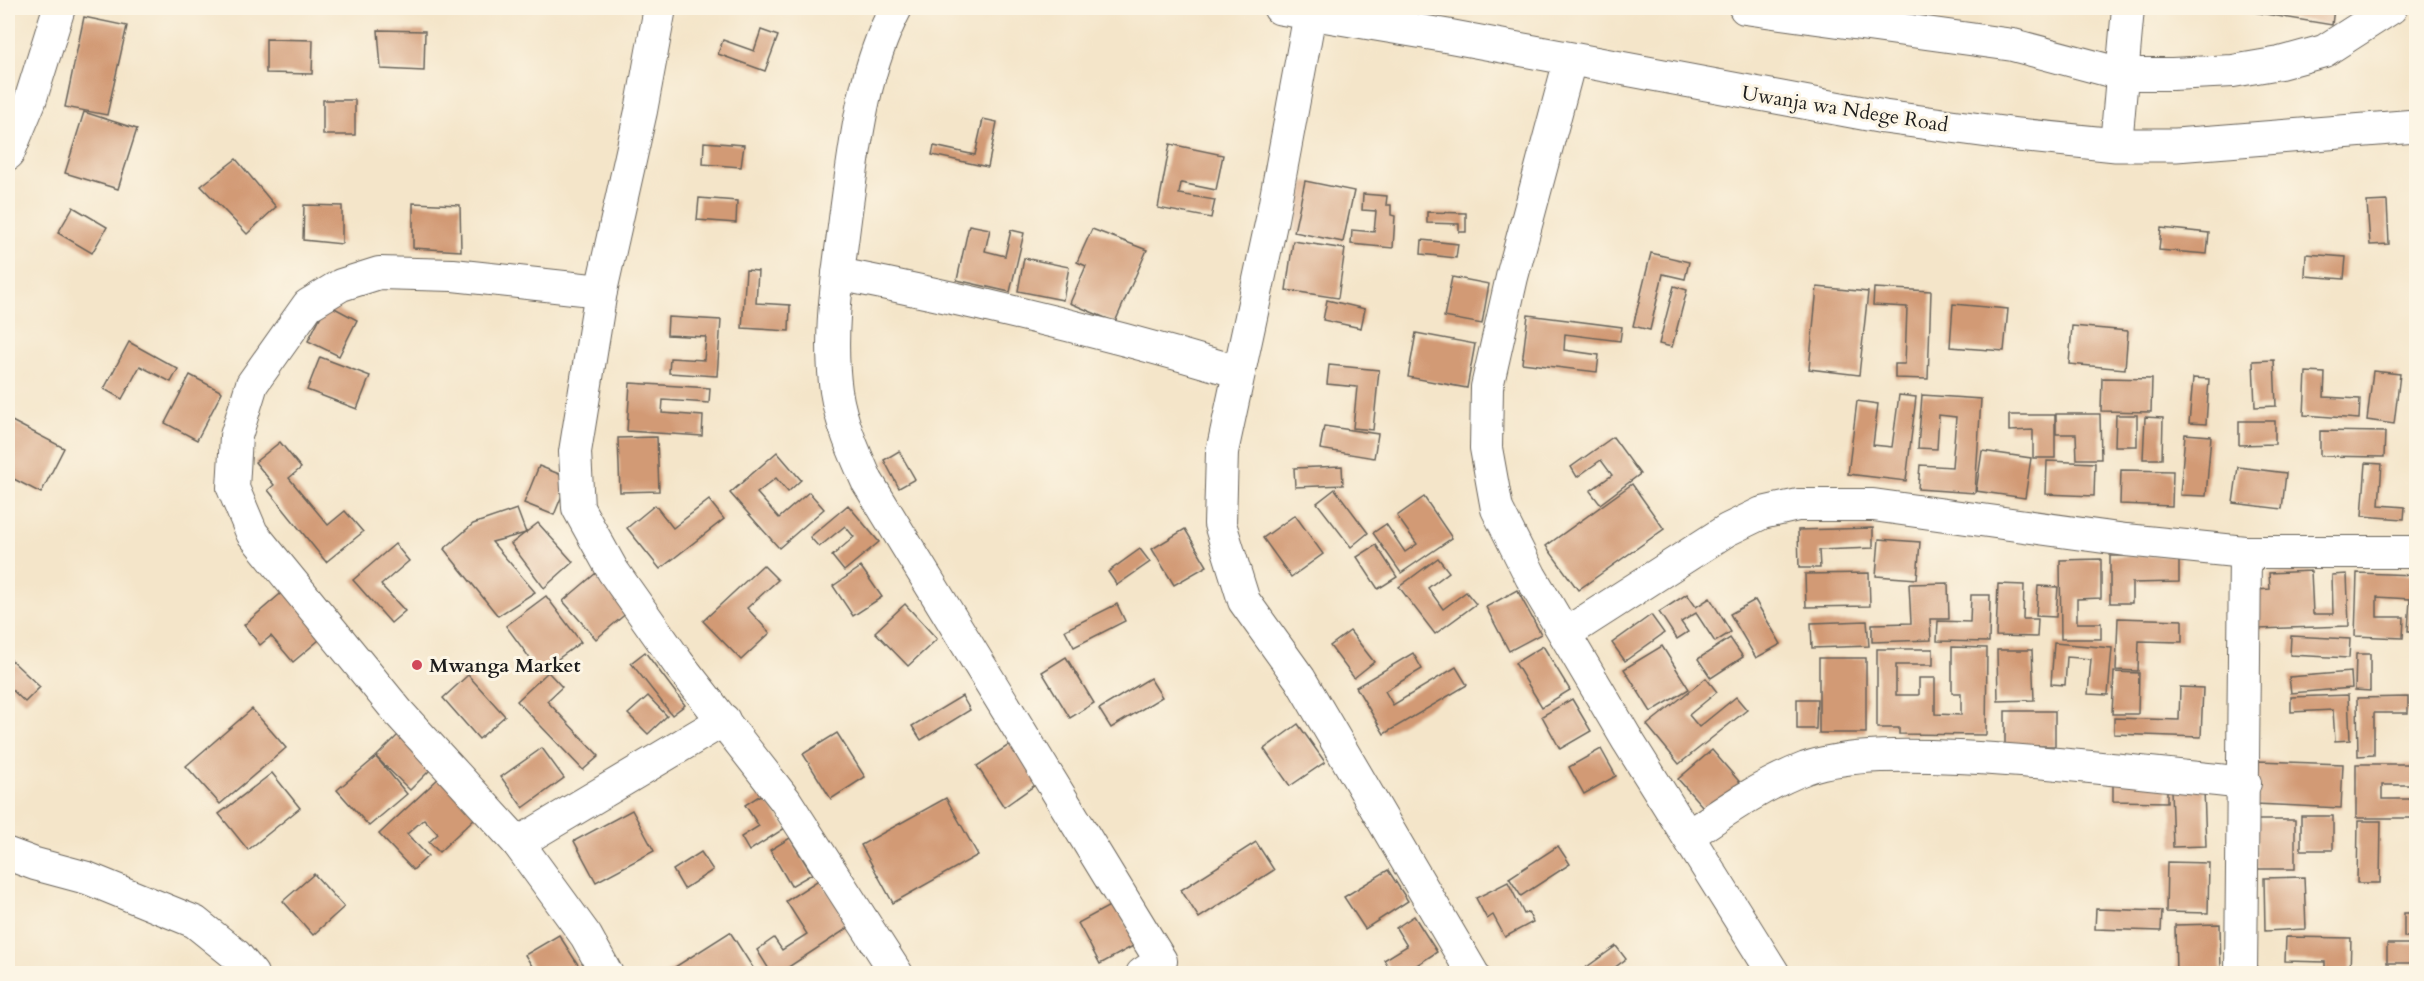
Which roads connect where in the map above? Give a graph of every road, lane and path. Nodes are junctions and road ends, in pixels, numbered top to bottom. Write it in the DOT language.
graph roads {
  1 [pos="59,8"];
  2 [pos="660,8"];
  3 [pos="896,8"];
  4 [pos="1745,8"];
  5 [pos="2128,8"];
  6 [pos="2391,8"];
  7 [pos="1300,9"];
  8 [pos="1570,60"];
  9 [pos="2122,74"];
  10 [pos="2416,126"];
  11 [pos="2116,145"];
  12 [pos="8,154"];
  13 [pos="838,274"];
  14 [pos="601,291"];
  15 [pos="1239,372"];
  16 [pos="2245,552"];
  17 [pos="2416,552"];
  18 [pos="1565,634"];
  19 [pos="724,720"];
  20 [pos="2245,783"];
  21 [pos="1688,836"];
  22 [pos="518,843"];
  23 [pos="8,854"];
  24 [pos="252,974"];
  25 [pos="607,974"];
  26 [pos="897,974"];
  27 [pos="1143,974"];
  28 [pos="1473,974"];
  29 [pos="1774,974"];
  30 [pos="2241,974"];
  1 -- 12 [label="street"];
  2 -- 14 [label="street"];
  3 -- 13 [label="street"];
  4 -- 9 [label="street"];
  5 -- 9 [label="street"];
  6 -- 9 [label="street"];
  7 -- 8 [label="main road, Uwanja wa Ndege Road"];
  7 -- 15 [label="street"];
  8 -- 11 [label="main road, Uwanja wa Ndege Road"];
  8 -- 18 [label="street"];
  9 -- 11 [label="street"];
  10 -- 11 [label="main road, Uwanja wa Ndege Road"];
  13 -- 15 [label="street"];
  13 -- 27 [label="street"];
  14 -- 19 [label="street"];
  14 -- 22 [label="street"];
  15 -- 28 [label="street"];
  16 -- 17 [label="street"];
  16 -- 18 [label="street"];
  16 -- 20 [label="street"];
  18 -- 21 [label="street"];
  19 -- 22 [label="street"];
  19 -- 26 [label="street"];
  20 -- 21 [label="street"];
  20 -- 30 [label="street"];
  21 -- 29 [label="street"];
  22 -- 25 [label="street"];
  23 -- 24 [label="street"];
}
